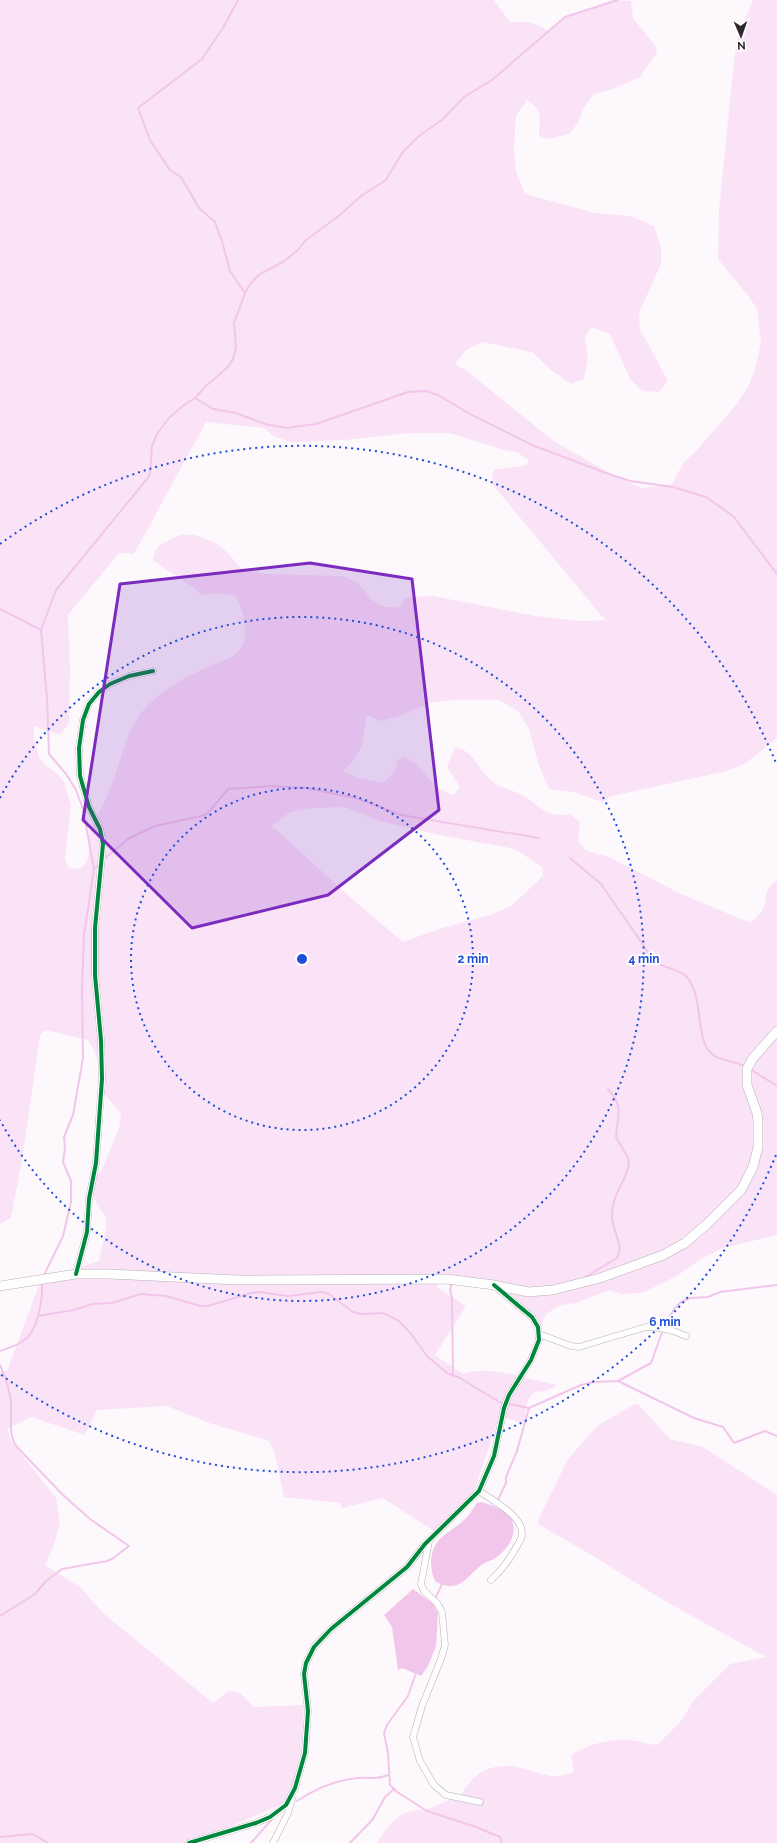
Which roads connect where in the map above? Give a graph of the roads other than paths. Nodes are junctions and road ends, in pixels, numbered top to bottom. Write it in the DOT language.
graph roads {
  1 [pos="153,671"];
  2 [pos="777,1031"];
  3 [pos="76,1274"];
  4 [pos="494,1285"];
  5 [pos="0,1286"];
  6 [pos="539,1334"];
  7 [pos="686,1336"];
  8 [pos="479,1491"];
  9 [pos="430,1539"];
  10 [pos="491,1580"];
  11 [pos="295,1788"];
  12 [pos="480,1802"];
  13 [pos="189,1843"];
  14 [pos="273,1843"];
  1 -- 3 [label="street"];
  2 -- 4 [label="main road"];
  3 -- 4 [label="main road"];
  3 -- 5 [label="main road"];
  4 -- 6 [label="street"];
  6 -- 7 [label="street"];
  6 -- 8 [label="street"];
  8 -- 9 [label="street"];
  8 -- 10 [label="street"];
  9 -- 11 [label="street"];
  9 -- 12 [label="street"];
  11 -- 13 [label="street"];
  11 -- 14 [label="street"];
}
